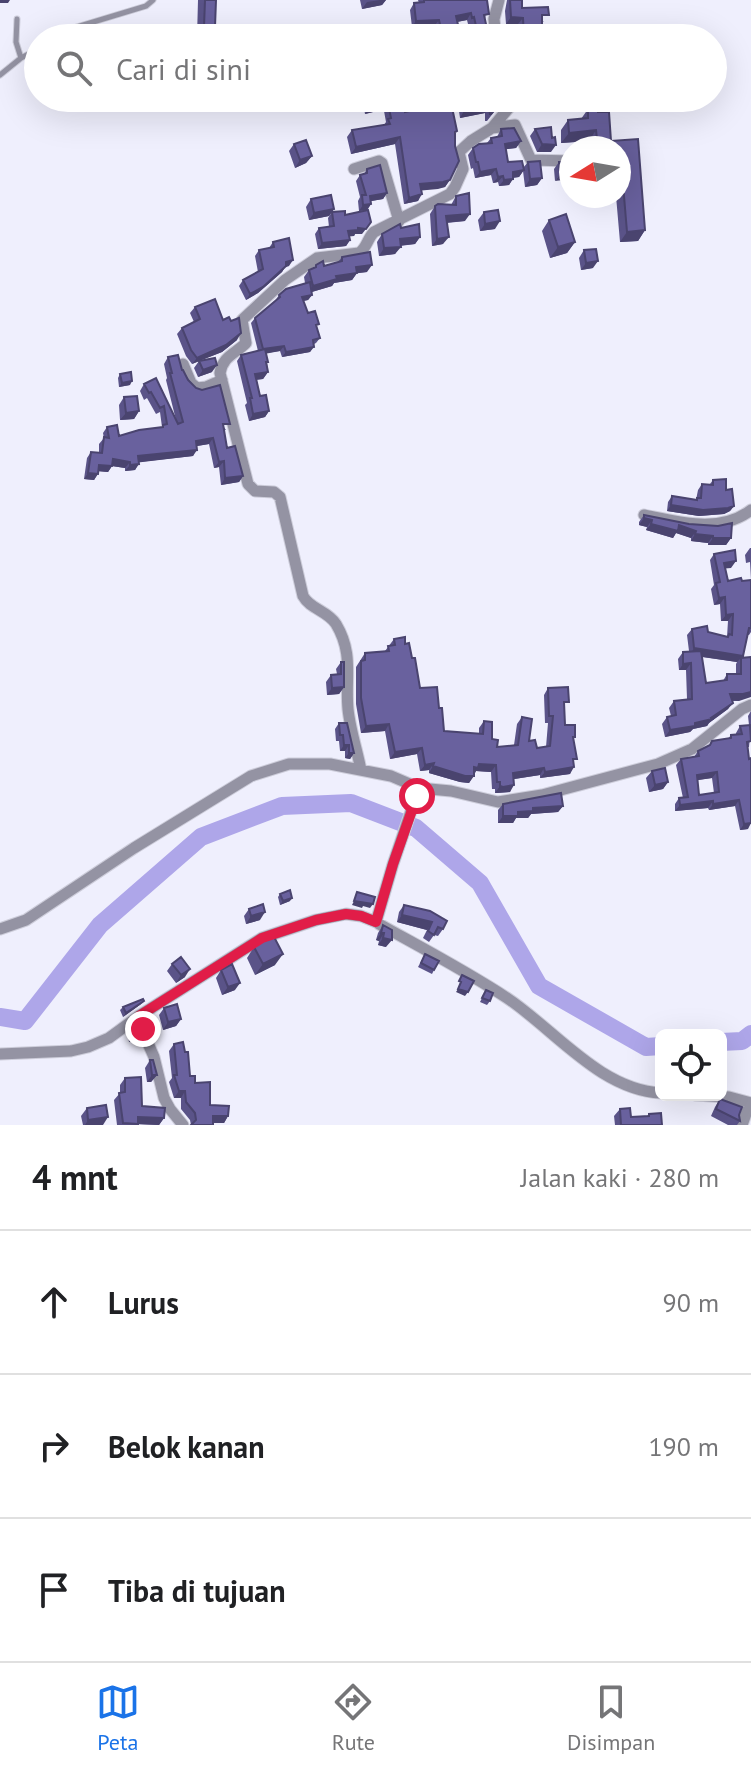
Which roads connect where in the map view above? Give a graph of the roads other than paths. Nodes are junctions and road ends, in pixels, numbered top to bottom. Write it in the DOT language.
graph roads {
  1 [pos="153,0"];
  2 [pos="499,0"];
  3 [pos="17,19"];
  4 [pos="87,24"];
  5 [pos="495,24"];
  6 [pos="24,56"];
  7 [pos="21,58"];
  8 [pos="0,75"];
  9 [pos="505,112"];
  10 [pos="492,128"];
  11 [pos="559,161"];
  12 [pos="354,169"];
  13 [pos="399,221"];
  14 [pos="183,364"];
  15 [pos="222,380"];
  16 [pos="751,510"];
  17 [pos="644,515"];
  18 [pos="751,705"];
  19 [pos="361,770"];
  20 [pos="418,792"];
  21 [pos="376,922"];
  22 [pos="0,929"];
  23 [pos="139,1016"];
  24 [pos="0,1054"];
  25 [pos="655,1093"];
  26 [pos="727,1097"];
  27 [pos="751,1103"];
  28 [pos="183,1125"];
  29 [pos="742,1125"];
  1 -- 4 [label="lane"];
  2 -- 5 [label="street"];
  3 -- 7 [label="lane"];
  6 -- 7 [label="lane"];
  7 -- 8 [label="lane"];
  9 -- 10 [label="street"];
  10 -- 11 [label="street"];
  10 -- 13 [label="street"];
  12 -- 13 [label="street"];
  13 -- 15 [label="street"];
  14 -- 15 [label="street"];
  15 -- 19 [label="street"];
  16 -- 17 [label="street"];
  18 -- 20 [label="street"];
  19 -- 20 [label="street"];
  19 -- 22 [label="street"];
  20 -- 21 [label="street"];
  21 -- 23 [label="street"];
  21 -- 25 [label="street"];
  23 -- 24 [label="street"];
  23 -- 28 [label="street"];
  26 -- 27 [label="street"];
  27 -- 29 [label="street"];
}
